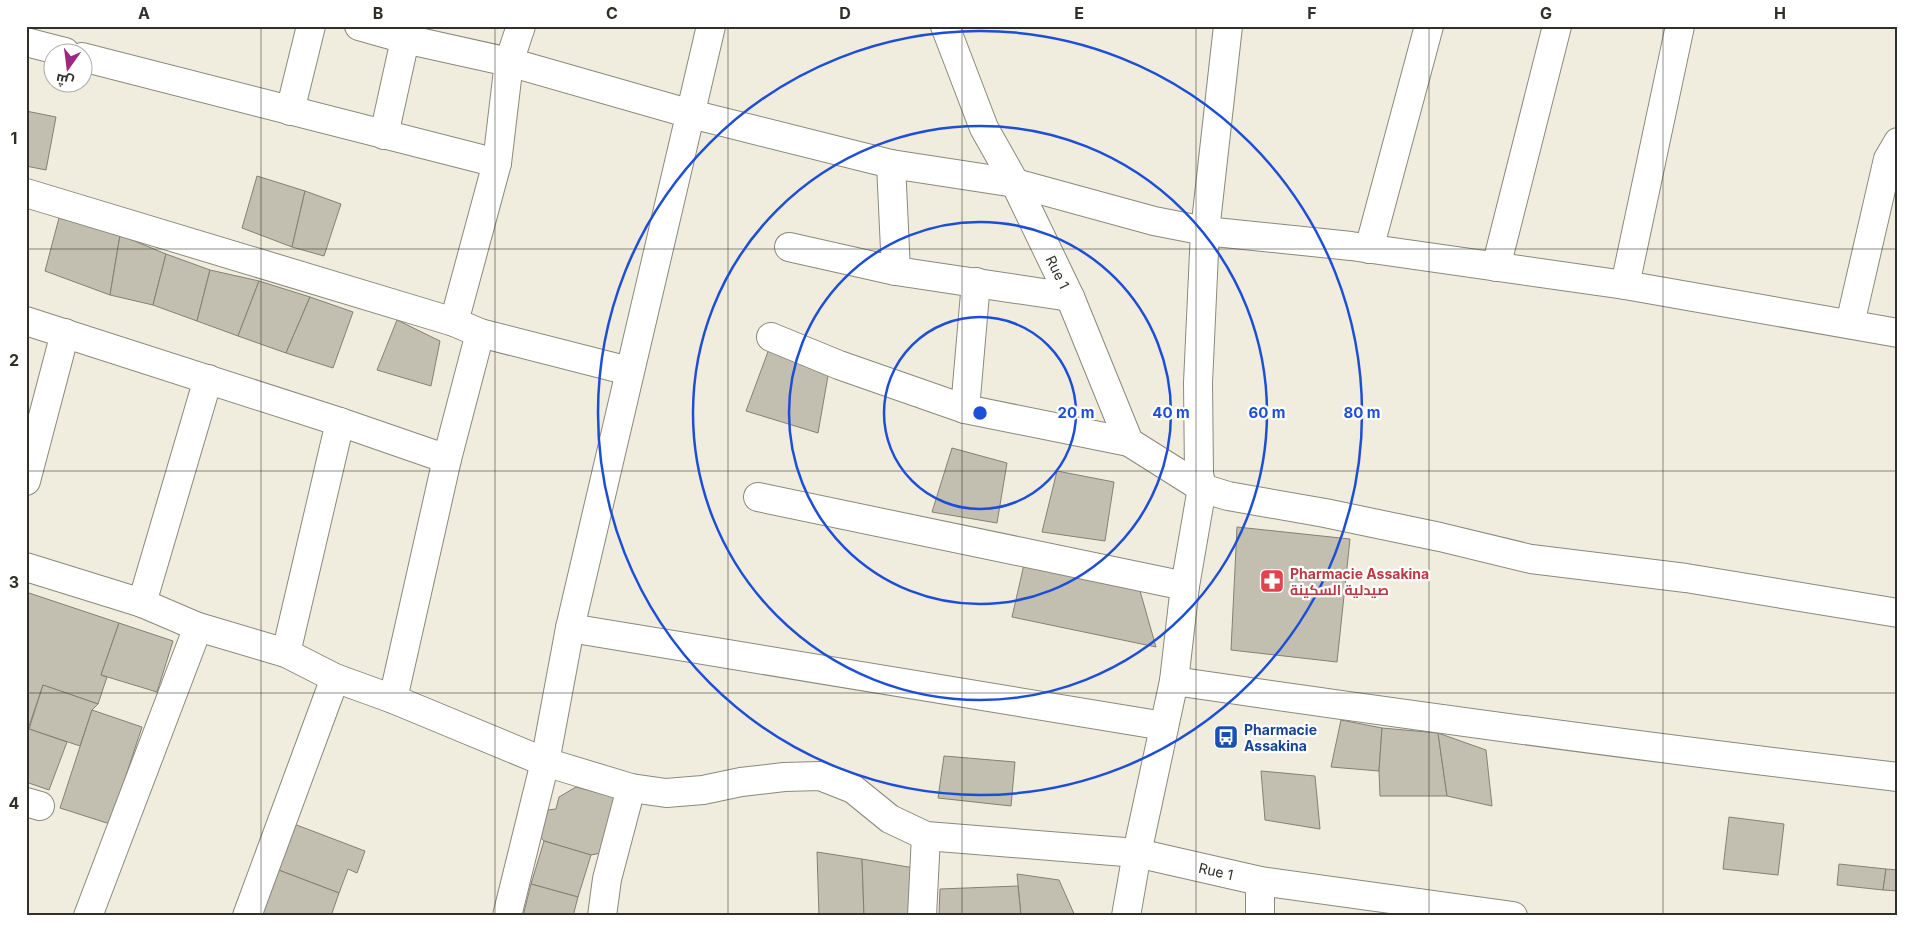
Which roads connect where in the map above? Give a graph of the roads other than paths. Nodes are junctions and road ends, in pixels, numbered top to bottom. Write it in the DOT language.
graph roads {
  1 [pos="311,26"];
  2 [pos="358,26"];
  3 [pos="521,26"];
  4 [pos="711,26"];
  5 [pos="945,26"];
  6 [pos="1228,26"];
  7 [pos="1429,26"];
  8 [pos="1557,26"];
  9 [pos="1680,26"];
  10 [pos="407,33"];
  11 [pos="26,42"];
  12 [pos="42,46"];
  13 [pos="92,60"];
  14 [pos="509,62"];
  15 [pos="290,111"];
  16 [pos="692,114"];
  17 [pos="384,135"];
  18 [pos="1898,142"];
  19 [pos="497,163"];
  20 [pos="892,164"];
  21 [pos="1015,183"];
  22 [pos="26,193"];
  23 [pos="1205,231"];
  24 [pos="789,247"];
  25 [pos="1368,249"];
  26 [pos="1496,267"];
  27 [pos="896,270"];
  28 [pos="976,282"];
  29 [pos="1625,285"];
  30 [pos="1070,296"];
  31 [pos="26,321"];
  32 [pos="454,322"];
  33 [pos="1850,324"];
  34 [pos="64,333"];
  35 [pos="480,333"];
  36 [pos="1898,333"];
  37 [pos="771,337"];
  38 [pos="629,371"];
  39 [pos="208,379"];
  40 [pos="965,409"];
  41 [pos="340,422"];
  42 [pos="1130,442"];
  43 [pos="446,459"];
  44 [pos="26,481"];
  45 [pos="1202,488"];
  46 [pos="758,497"];
  47 [pos="26,567"];
  48 [pos="1185,586"];
  49 [pos="142,603"];
  50 [pos="1898,613"];
  51 [pos="198,627"];
  52 [pos="570,628"];
  53 [pos="286,653"];
  54 [pos="334,678"];
  55 [pos="1174,681"];
  56 [pos="392,699"];
  57 [pos="1164,726"];
  58 [pos="544,762"];
  59 [pos="1898,777"];
  60 [pos="631,788"];
  61 [pos="926,836"];
  62 [pos="1137,853"];
  63 [pos="1260,881"];
  64 [pos="88,916"];
  65 [pos="247,916"];
  66 [pos="508,916"];
  67 [pos="602,916"];
  68 [pos="922,916"];
  69 [pos="1126,916"];
  70 [pos="1260,916"];
  71 [pos="1513,916"];
  1 -- 15 [label="street"];
  2 -- 10 [label="street"];
  3 -- 14 [label="street"];
  4 -- 16 [label="street"];
  5 -- 21 [label="street, Rue 1"];
  6 -- 23 [label="street"];
  7 -- 25 [label="street"];
  8 -- 26 [label="street"];
  9 -- 29 [label="street"];
  10 -- 14 [label="street"];
  10 -- 17 [label="street"];
  11 -- 12 [label="street"];
  13 -- 15 [label="street"];
  14 -- 16 [label="street"];
  14 -- 19 [label="street"];
  15 -- 17 [label="street"];
  16 -- 20 [label="street"];
  16 -- 38 [label="street"];
  17 -- 19 [label="street"];
  18 -- 33 [label="street"];
  19 -- 32 [label="street"];
  20 -- 21 [label="street"];
  20 -- 27 [label="street"];
  21 -- 23 [label="street"];
  21 -- 30 [label="street, Rue 1"];
  22 -- 32 [label="street"];
  23 -- 25 [label="street"];
  23 -- 45 [label="street"];
  24 -- 27 [label="street"];
  25 -- 26 [label="street"];
  26 -- 29 [label="street"];
  27 -- 28 [label="street"];
  28 -- 30 [label="street"];
  28 -- 40 [label="street"];
  29 -- 33 [label="street"];
  30 -- 42 [label="street, Rue 1"];
  31 -- 34 [label="street"];
  32 -- 35 [label="street"];
  33 -- 36 [label="street"];
  34 -- 39 [label="street"];
  34 -- 44 [label="street"];
  35 -- 38 [label="street"];
  35 -- 43 [label="street"];
  37 -- 40 [label="street"];
  38 -- 52 [label="street"];
  39 -- 41 [label="street"];
  39 -- 49 [label="street"];
  40 -- 42 [label="street"];
  41 -- 43 [label="street"];
  41 -- 53 [label="street"];
  42 -- 45 [label="street"];
  43 -- 56 [label="street"];
  45 -- 48 [label="street"];
  45 -- 50 [label="street"];
  46 -- 48 [label="street"];
  47 -- 49 [label="street"];
  48 -- 55 [label="street"];
  49 -- 51 [label="street"];
  51 -- 53 [label="street"];
  51 -- 64 [label="street"];
  52 -- 57 [label="street"];
  52 -- 58 [label="street"];
  53 -- 54 [label="street"];
  54 -- 56 [label="street"];
  54 -- 65 [label="street"];
  55 -- 57 [label="street"];
  55 -- 59 [label="street"];
  56 -- 58 [label="street"];
  57 -- 62 [label="street"];
  58 -- 60 [label="street"];
  58 -- 66 [label="street"];
  60 -- 61 [label="street"];
  60 -- 67 [label="street"];
  61 -- 62 [label="street, Rue 1"];
  61 -- 68 [label="street"];
  62 -- 63 [label="street, Rue 1"];
  62 -- 69 [label="street"];
  63 -- 70 [label="street"];
  63 -- 71 [label="street, Rue 1"];
}
